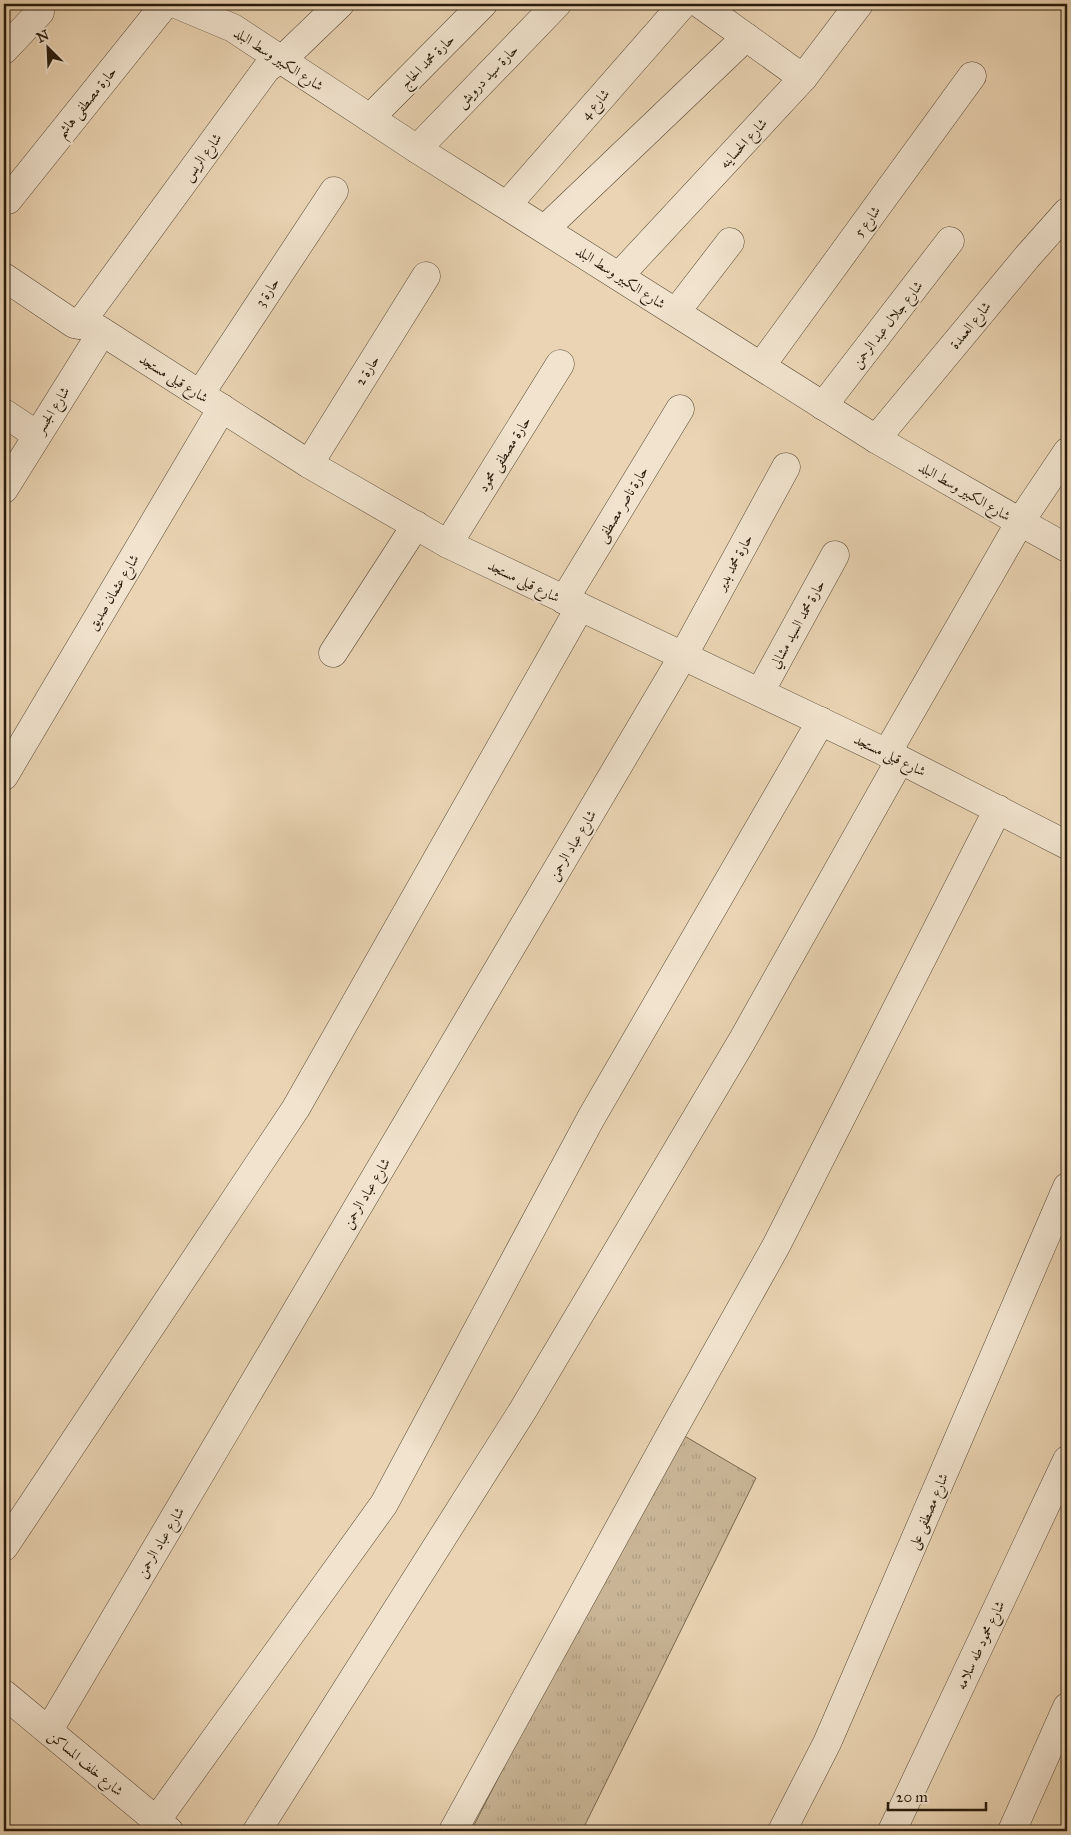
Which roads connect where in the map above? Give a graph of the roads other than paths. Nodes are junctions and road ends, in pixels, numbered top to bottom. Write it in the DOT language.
graph roads {
  1 [pos="164,4"];
  2 [pos="176,4"];
  3 [pos="340,4"];
  4 [pos="483,4"];
  5 [pos="557,4"];
  6 [pos="683,4"];
  7 [pos="700,4"];
  8 [pos="859,4"];
  9 [pos="209,10"];
  10 [pos="40,12"];
  11 [pos="746,36"];
  12 [pos="4,50"];
  13 [pos="280,59"];
  14 [pos="972,76"];
  15 [pos="803,78"];
  16 [pos="370,118"];
  17 [pos="417,148"];
  18 [pos="334,190"];
  19 [pos="8,200"];
  20 [pos="507,205"];
  21 [pos="1067,212"];
  22 [pos="545,229"];
  23 [pos="730,242"];
  24 [pos="950,242"];
  25 [pos="426,276"];
  26 [pos="619,276"];
  27 [pos="4,277"];
  28 [pos="676,312"];
  29 [pos="90,328"];
  30 [pos="560,364"];
  31 [pos="761,366"];
  32 [pos="211,401"];
  33 [pos="823,406"];
  34 [pos="680,409"];
  35 [pos="4,413"];
  36 [pos="37,435"];
  37 [pos="876,439"];
  38 [pos="1065,460"];
  39 [pos="309,464"];
  40 [pos="786,467"];
  41 [pos="4,489"];
  42 [pos="1020,522"];
  43 [pos="416,525"];
  44 [pos="448,544"];
  45 [pos="1067,548"];
  46 [pos="835,555"];
  47 [pos="572,604"];
  48 [pos="333,653"];
  49 [pos="683,656"];
  50 [pos="760,692"];
  51 [pos="820,721"];
  52 [pos="894,756"];
  53 [pos="4,776"];
  54 [pos="998,809"];
  55 [pos="1067,845"];
  56 [pos="1067,1187"];
  57 [pos="1067,1460"];
  58 [pos="4,1547"];
  59 [pos="4,1694"];
  60 [pos="1067,1707"];
  61 [pos="49,1730"];
  62 [pos="162,1826"];
  63 [pos="257,1831"];
  64 [pos="453,1831"];
  65 [pos="782,1831"];
  66 [pos="892,1831"];
  67 [pos="1012,1831"];
  1 -- 19 [label="street, حارة مصطفى هاشم"];
  2 -- 9 [label="street, شارع الكبير وسط البلد"];
  3 -- 13 [label="street, شارع الريس"];
  4 -- 16 [label="street, حارة محمد الحاج"];
  5 -- 17 [label="street, حارة سيد درويش"];
  6 -- 20 [label="street, شارع 4"];
  7 -- 11 [label="street"];
  8 -- 15 [label="street, شارع الحساينه"];
  9 -- 13 [label="street, شارع الكبير وسط البلد"];
  10 -- 12 [label="street"];
  11 -- 15 [label="street"];
  11 -- 22 [label="street"];
  13 -- 16 [label="street, شارع الكبير وسط البلد"];
  13 -- 29 [label="street, شارع الريس"];
  14 -- 31 [label="street, شارع 5"];
  15 -- 26 [label="street, شارع الحساينه"];
  16 -- 17 [label="street, شارع الكبير وسط البلد"];
  17 -- 20 [label="street, شارع الكبير وسط البلد"];
  18 -- 32 [label="street, حارة 3"];
  20 -- 22 [label="street, شارع الكبير وسط البلد"];
  21 -- 37 [label="street, شارع العمدة"];
  22 -- 26 [label="street, شارع الكبير وسط البلد"];
  23 -- 28 [label="street"];
  24 -- 33 [label="street, شارع جلال عبد الرحمن"];
  25 -- 39 [label="street, حارة 2"];
  26 -- 28 [label="street, شارع الكبير وسط البلد"];
  27 -- 29 [label="street, شارع قبلى مستجد"];
  28 -- 31 [label="street, شارع الكبير وسط البلد"];
  29 -- 32 [label="street, شارع قبلى مستجد"];
  29 -- 36 [label="street, شارع الجسر"];
  30 -- 44 [label="street, حارة مصطفى محمود"];
  31 -- 33 [label="street, شارع الكبير وسط البلد"];
  32 -- 39 [label="street, شارع قبلى مستجد"];
  32 -- 53 [label="street, شارع عثمان صديق"];
  33 -- 37 [label="street, شارع الكبير وسط البلد"];
  34 -- 47 [label="street, حارة ناصر مصطفى"];
  35 -- 36 [label="street"];
  36 -- 41 [label="street, شارع الجسر"];
  37 -- 42 [label="street, شارع الكبير وسط البلد"];
  38 -- 42 [label="street"];
  39 -- 43 [label="street, شارع قبلى مستجد"];
  40 -- 49 [label="street, حارة محمد بدير"];
  42 -- 45 [label="street, شارع الكبير وسط البلد"];
  42 -- 52 [label="street"];
  43 -- 44 [label="street, شارع قبلى مستجد"];
  43 -- 48 [label="street"];
  44 -- 47 [label="street, شارع قبلى مستجد"];
  46 -- 50 [label="street, حارة محمد السيد مشالي"];
  47 -- 49 [label="street, شارع قبلى مستجد"];
  47 -- 58 [label="street, حارة ناصر مصطفى"];
  49 -- 50 [label="street, شارع قبلى مستجد"];
  49 -- 61 [label="street, شارع عباد الرحمن"];
  50 -- 51 [label="street, شارع قبلى مستجد"];
  51 -- 52 [label="street, شارع قبلى مستجد"];
  51 -- 62 [label="street"];
  52 -- 54 [label="street, شارع قبلى مستجد"];
  52 -- 63 [label="street"];
  54 -- 55 [label="street, شارع قبلى مستجد"];
  54 -- 64 [label="street"];
  56 -- 65 [label="street, شارع مصطفى على"];
  57 -- 66 [label="street, شارع محمود طه سلامه"];
  59 -- 61 [label="street, شارع خلف المساكن"];
  60 -- 67 [label="street"];
  61 -- 62 [label="street, شارع خلف المساكن"];
}
